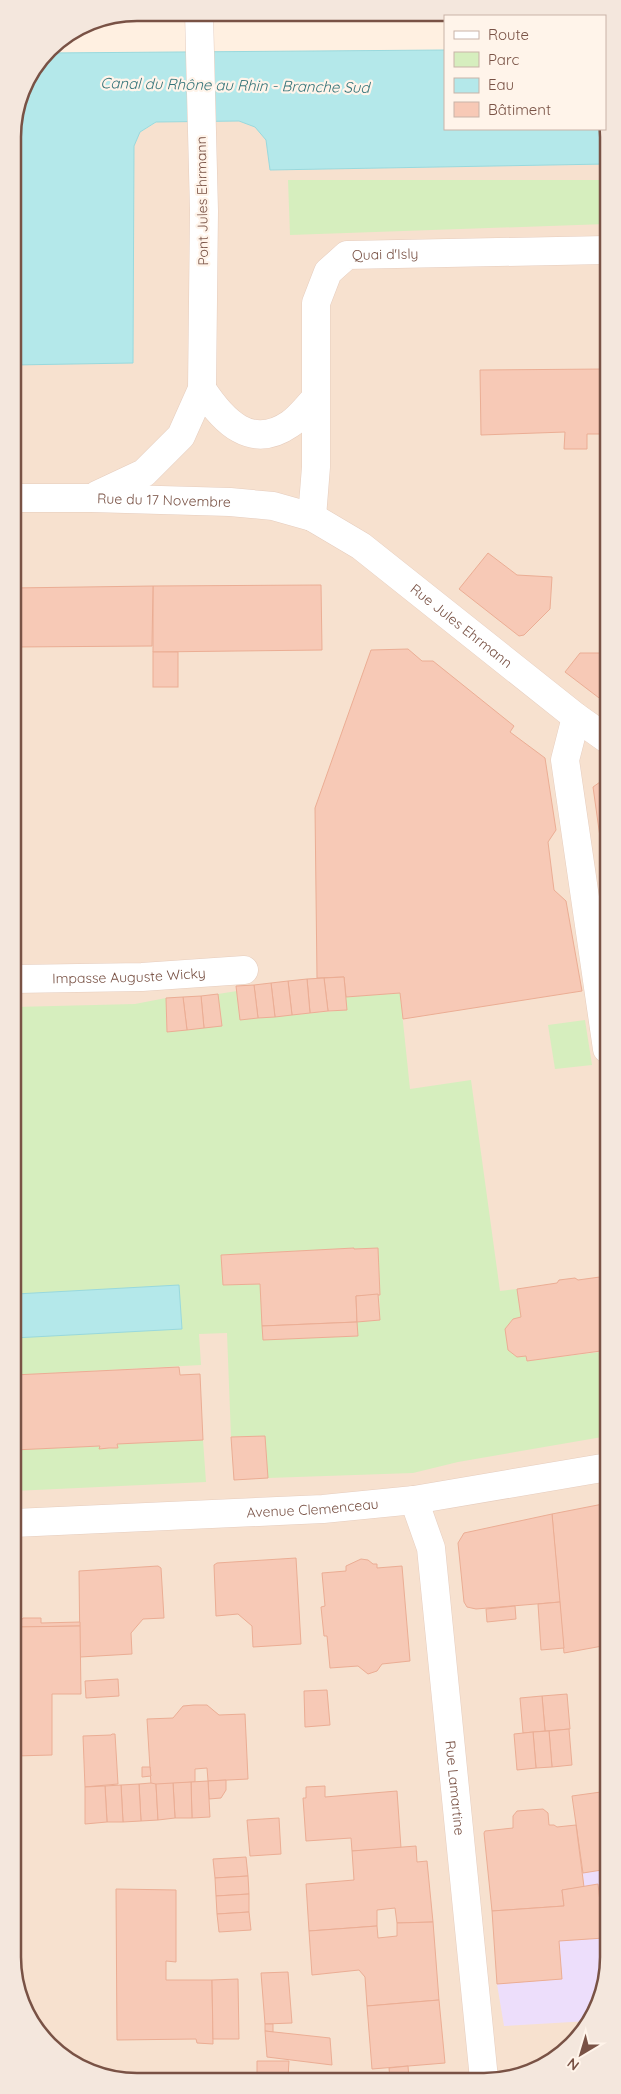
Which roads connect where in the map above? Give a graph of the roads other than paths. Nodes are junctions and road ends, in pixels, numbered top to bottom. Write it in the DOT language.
graph roads {
  1 [pos="199,21"];
  2 [pos="600,250"];
  3 [pos="202,389"];
  4 [pos="315,399"];
  5 [pos="21,498"];
  6 [pos="91,498"];
  7 [pos="312,518"];
  8 [pos="576,717"];
  9 [pos="600,734"];
  10 [pos="244,970"];
  11 [pos="21,979"];
  12 [pos="600,1000"];
  13 [pos="600,1468"];
  14 [pos="414,1500"];
  15 [pos="21,1522"];
  16 [pos="483,2073"];
  1 -- 3 [label="street, Pont Jules Ehrmann"];
  2 -- 4 [label="street, Quai d'Isly"];
  3 -- 4 [label="street"];
  3 -- 6 [label="street"];
  4 -- 7 [label="street, Quai d'Isly"];
  5 -- 6 [label="street, Rue du 17 Novembre"];
  6 -- 7 [label="street, Rue du 17 Novembre"];
  7 -- 8 [label="street, Rue Jules Ehrmann"];
  8 -- 9 [label="street, Rue Jules Ehrmann"];
  8 -- 12 [label="street"];
  10 -- 11 [label="street, Impasse Auguste Wicky"];
  13 -- 14 [label="street, Avenue Clemenceau"];
  14 -- 15 [label="street, Avenue Clemenceau"];
  14 -- 16 [label="street, Rue Lamartine"];
}
